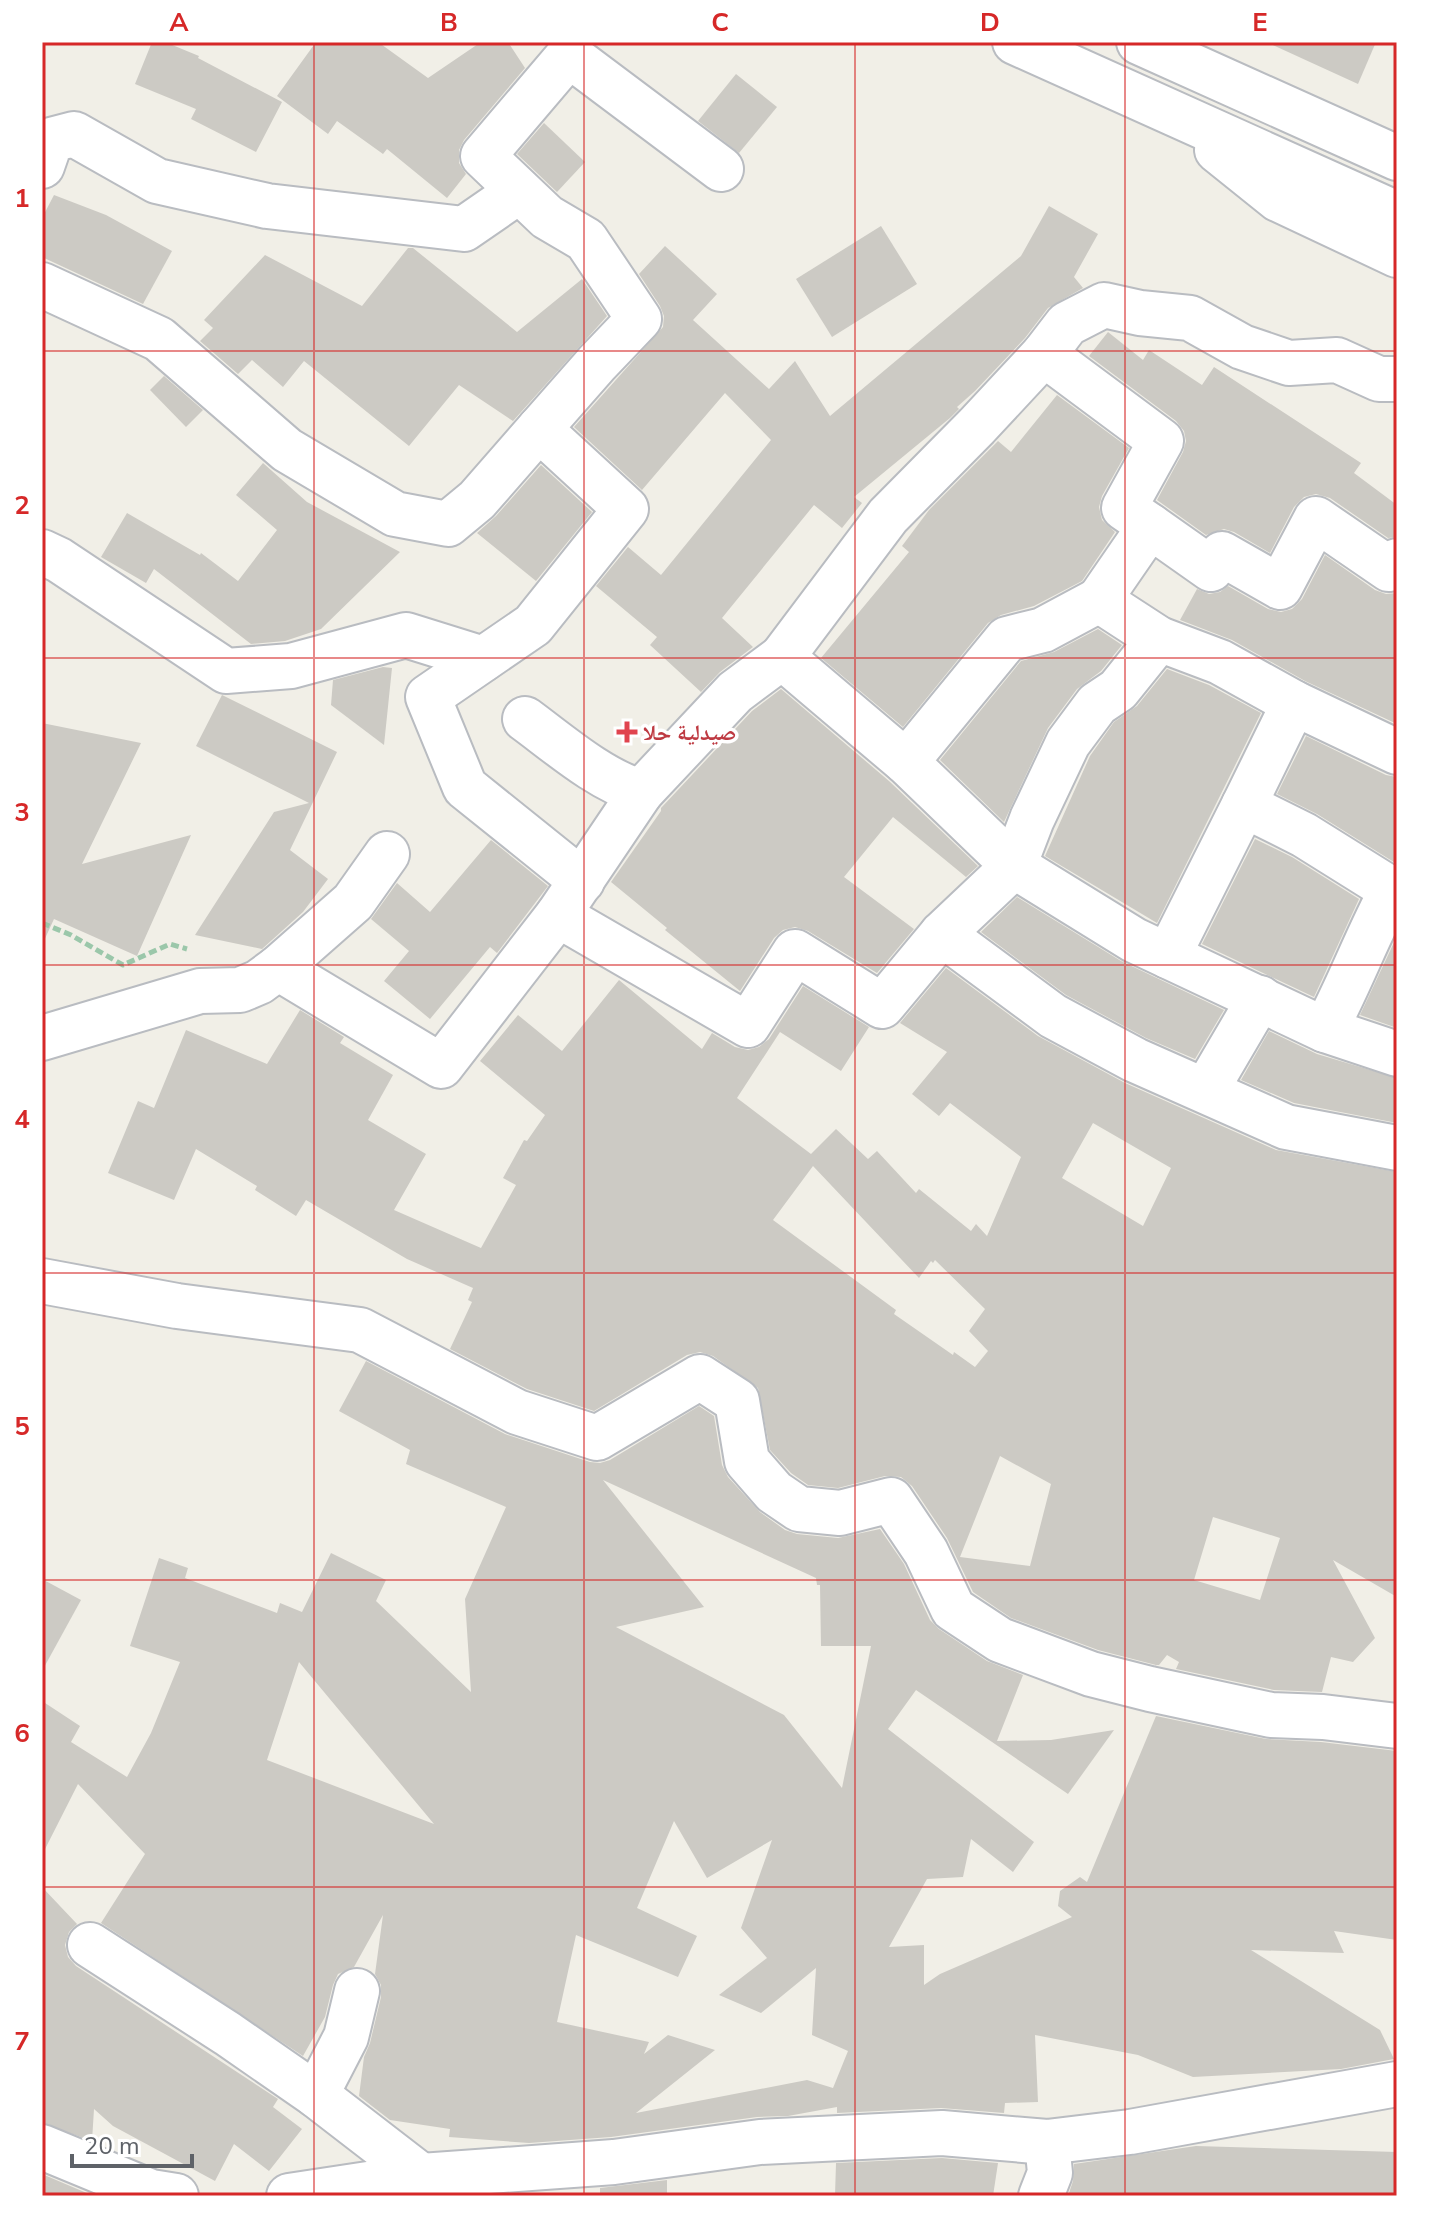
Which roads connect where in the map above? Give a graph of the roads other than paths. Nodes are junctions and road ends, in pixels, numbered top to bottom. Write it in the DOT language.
graph roads {
  1 [pos="1015,42"];
  2 [pos="1139,42"];
  3 [pos="560,49"];
  4 [pos="1176,114"];
  5 [pos="1397,158"];
  6 [pos="42,166"];
  7 [pos="721,169"];
  8 [pos="519,191"];
  9 [pos="1397,214"];
  10 [pos="1397,255"];
  11 [pos="42,285"];
  12 [pos="1044,354"];
  13 [pos="1397,379"];
  14 [pos="539,429"];
  15 [pos="1150,526"];
  16 [pos="42,552"];
  17 [pos="1397,561"];
  18 [pos="1099,600"];
  19 [pos="1159,639"];
  20 [pos="782,657"];
  21 [pos="483,659"];
  22 [pos="1294,703"];
  23 [pos="525,719"];
  24 [pos="1397,752"];
  25 [pos="906,762"];
  26 [pos="641,792"];
  27 [pos="1244,805"];
  28 [pos="387,854"];
  29 [pos="1014,866"];
  30 [pos="1394,891"];
  31 [pos="570,898"];
  32 [pos="942,934"];
  33 [pos="1168,956"];
  34 [pos="278,968"];
  35 [pos="1260,998"];
  36 [pos="1325,1030"];
  37 [pos="42,1038"];
  38 [pos="1397,1054"];
  39 [pos="1206,1090"];
  40 [pos="1397,1148"];
  41 [pos="42,1281"];
  42 [pos="1397,1726"];
  43 [pos="90,1945"];
  44 [pos="357,1991"];
  45 [pos="1397,2084"];
  46 [pos="316,2095"];
  47 [pos="1047,2142"];
  48 [pos="42,2147"];
  49 [pos="421,2176"];
  50 [pos="176,2196"];
  51 [pos="289,2196"];
  52 [pos="1041,2196"];
  1 -- 4 [label="street"];
  2 -- 5 [label="street"];
  3 -- 7 [label="street"];
  3 -- 8 [label="street"];
  4 -- 9 [label="street"];
  4 -- 10 [label="street"];
  6 -- 8 [label="street"];
  8 -- 14 [label="street"];
  11 -- 14 [label="street"];
  12 -- 13 [label="street"];
  12 -- 15 [label="street"];
  12 -- 20 [label="street"];
  14 -- 21 [label="street"];
  15 -- 17 [label="street"];
  15 -- 18 [label="street"];
  16 -- 21 [label="street"];
  18 -- 19 [label="street"];
  18 -- 25 [label="street"];
  19 -- 22 [label="street"];
  19 -- 29 [label="street"];
  20 -- 25 [label="street"];
  20 -- 26 [label="street"];
  21 -- 31 [label="street"];
  22 -- 24 [label="street"];
  22 -- 27 [label="street"];
  23 -- 26 [label="street"];
  25 -- 29 [label="street"];
  26 -- 31 [label="street"];
  27 -- 30 [label="street"];
  27 -- 33 [label="street"];
  28 -- 34 [label="street"];
  29 -- 32 [label="street"];
  29 -- 33 [label="street"];
  30 -- 36 [label="street"];
  31 -- 32 [label="street"];
  31 -- 34 [label="street"];
  32 -- 39 [label="street"];
  33 -- 35 [label="street"];
  34 -- 37 [label="street"];
  35 -- 36 [label="street"];
  35 -- 39 [label="street"];
  36 -- 38 [label="street"];
  39 -- 40 [label="street"];
  41 -- 42 [label="street"];
  43 -- 46 [label="street"];
  44 -- 46 [label="street"];
  45 -- 47 [label="street"];
  46 -- 49 [label="street"];
  47 -- 49 [label="street"];
  47 -- 52 [label="street"];
  48 -- 50 [label="street"];
  49 -- 51 [label="street"];
}
